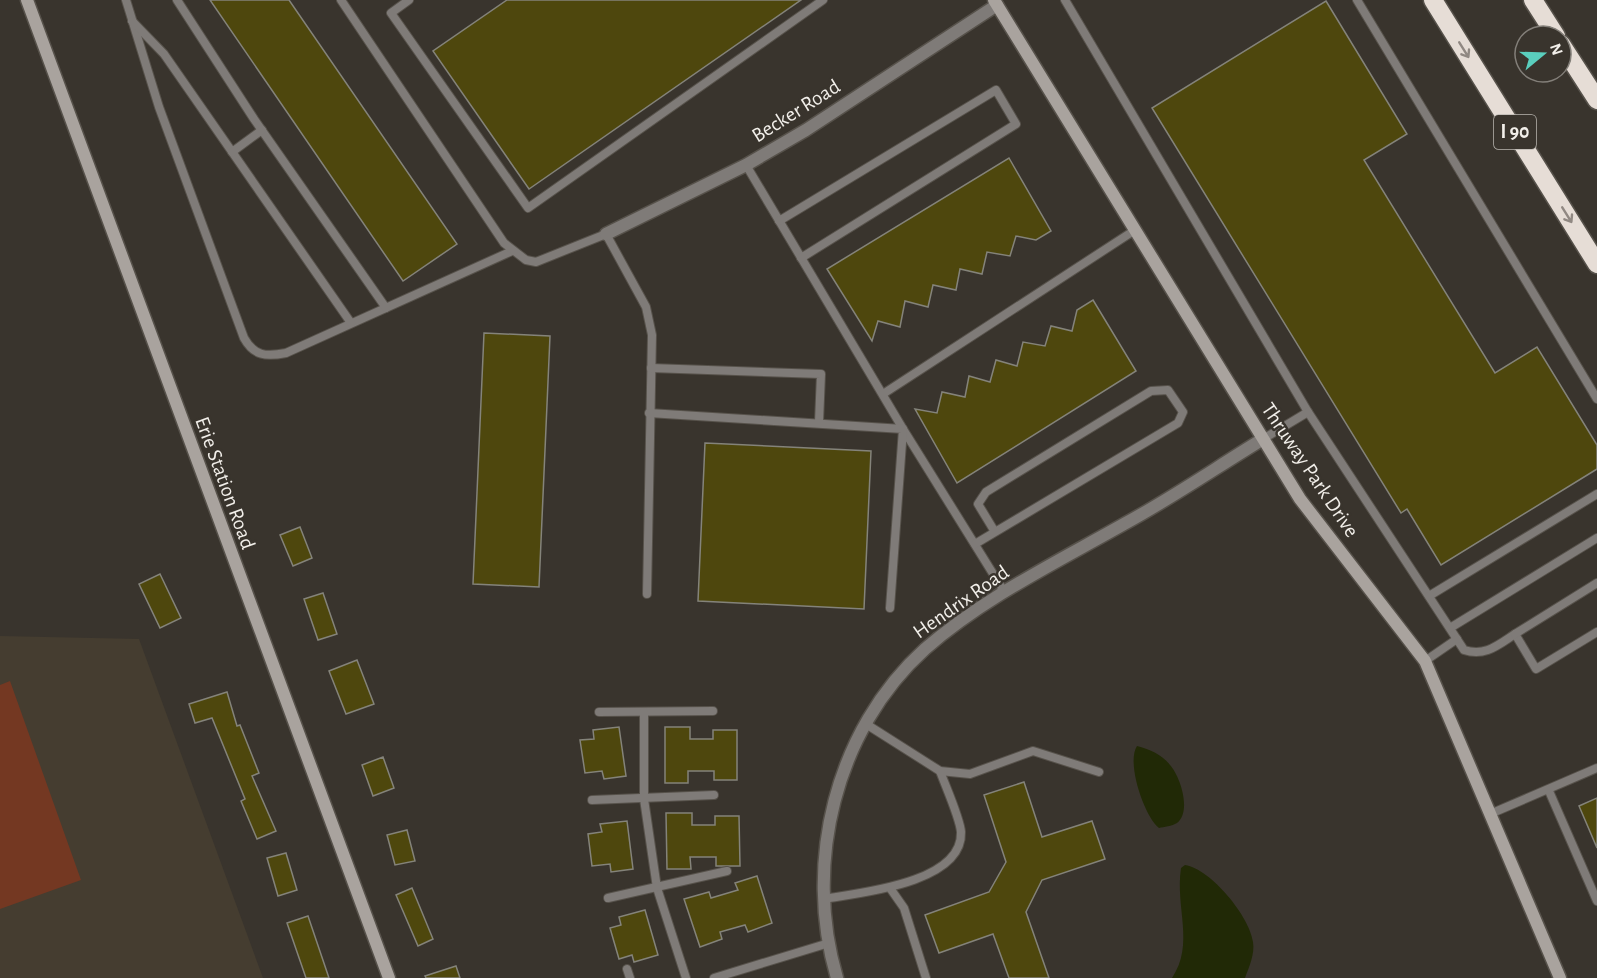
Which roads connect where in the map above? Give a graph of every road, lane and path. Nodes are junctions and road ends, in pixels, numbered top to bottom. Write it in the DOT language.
graph roads {
  1 [pos="27,0"];
  2 [pos="126,0"];
  3 [pos="177,0"];
  4 [pos="341,0"];
  5 [pos="409,0"];
  6 [pos="823,0"];
  7 [pos="1065,0"];
  8 [pos="1358,0"];
  9 [pos="1433,0"];
  10 [pos="1533,0"];
  11 [pos="999,2"];
  12 [pos="131,20"];
  13 [pos="1548,24"];
  14 [pos="1573,63"];
  15 [pos="1597,100"];
  16 [pos="262,130"];
  17 [pos="232,152"];
  18 [pos="746,165"];
  19 [pos="779,221"];
  20 [pos="1135,230"];
  21 [pos="606,234"];
  22 [pos="512,251"];
  23 [pos="801,258"];
  24 [pos="1597,264"];
  25 [pos="386,308"];
  26 [pos="351,323"];
  27 [pos="651,368"];
  28 [pos="883,394"];
  29 [pos="1597,399"];
  30 [pos="1308,412"];
  31 [pos="649,413"];
  32 [pos="819,422"];
  33 [pos="903,429"];
  34 [pos="1263,439"];
  35 [pos="1597,494"];
  36 [pos="994,532"];
  37 [pos="1597,538"];
  38 [pos="975,544"];
  39 [pos="1597,583"];
  40 [pos="1005,593"];
  41 [pos="647,594"];
  42 [pos="1429,596"];
  43 [pos="890,609"];
  44 [pos="1450,628"];
  45 [pos="1597,632"];
  46 [pos="1515,634"];
  47 [pos="1457,639"];
  48 [pos="1425,661"];
  49 [pos="713,711"];
  50 [pos="599,712"];
  51 [pos="644,712"];
  52 [pos="866,724"];
  53 [pos="1597,768"];
  54 [pos="940,771"];
  55 [pos="1099,772"];
  56 [pos="1549,791"];
  57 [pos="714,795"];
  58 [pos="644,799"];
  59 [pos="592,800"];
  60 [pos="1490,814"];
  61 [pos="727,872"];
  62 [pos="657,888"];
  63 [pos="890,888"];
  64 [pos="608,898"];
  65 [pos="823,899"];
  66 [pos="1597,901"];
  67 [pos="829,943"];
  68 [pos="627,969"];
  69 [pos="389,978"];
  70 [pos="630,978"];
  71 [pos="686,978"];
  72 [pos="714,978"];
  73 [pos="837,978"];
  74 [pos="926,978"];
  75 [pos="1560,978"];
  1 -- 69 [label="main road, Erie Station Road"];
  2 -- 12 [label="lane"];
  3 -- 16 [label="lane"];
  4 -- 22 [label="lane"];
  5 -- 6 [label="lane"];
  7 -- 30 [label="lane"];
  8 -- 29 [label="lane"];
  9 -- 24 [label="highway, I 90, one-way"];
  10 -- 13 [label="highway"];
  11 -- 18 [label="street, Becker Road"];
  11 -- 20 [label="main road, Thruway Park Drive"];
  12 -- 17 [label="lane"];
  12 -- 26 [label="lane"];
  14 -- 15 [label="highway"];
  16 -- 17 [label="lane"];
  16 -- 25 [label="lane"];
  17 -- 26 [label="lane"];
  18 -- 19 [label="lane"];
  18 -- 21 [label="street, Becker Road"];
  19 -- 23 [label="lane"];
  19 -- 23 [label="lane"];
  20 -- 28 [label="lane"];
  20 -- 34 [label="main road, Thruway Park Drive"];
  21 -- 22 [label="lane"];
  21 -- 27 [label="lane"];
  22 -- 25 [label="lane"];
  23 -- 28 [label="lane"];
  25 -- 26 [label="lane"];
  27 -- 31 [label="lane"];
  27 -- 32 [label="lane"];
  28 -- 33 [label="lane"];
  30 -- 34 [label="lane"];
  30 -- 42 [label="lane"];
  31 -- 32 [label="lane"];
  31 -- 41 [label="lane"];
  32 -- 33 [label="lane"];
  33 -- 38 [label="lane"];
  33 -- 43 [label="lane"];
  34 -- 40 [label="street, Hendrix Road"];
  34 -- 48 [label="main road, Thruway Park Drive"];
  35 -- 42 [label="lane"];
  36 -- 36 [label="lane"];
  36 -- 38 [label="lane"];
  37 -- 44 [label="lane"];
  38 -- 40 [label="lane"];
  39 -- 46 [label="lane"];
  40 -- 52 [label="street, Hendrix Road"];
  42 -- 44 [label="lane"];
  44 -- 47 [label="lane"];
  45 -- 46 [label="lane"];
  46 -- 47 [label="lane"];
  47 -- 48 [label="lane"];
  48 -- 60 [label="main road, Thruway Park Drive"];
  49 -- 51 [label="lane"];
  50 -- 51 [label="lane"];
  51 -- 58 [label="lane"];
  52 -- 54 [label="lane"];
  52 -- 65 [label="street, Hendrix Road"];
  53 -- 56 [label="lane"];
  54 -- 55 [label="lane"];
  54 -- 63 [label="lane"];
  56 -- 60 [label="lane"];
  56 -- 66 [label="lane"];
  57 -- 58 [label="lane"];
  58 -- 59 [label="lane"];
  58 -- 62 [label="lane"];
  60 -- 75 [label="main road, Thruway Park Drive"];
  61 -- 62 [label="lane"];
  62 -- 64 [label="lane"];
  62 -- 71 [label="lane"];
  63 -- 65 [label="lane"];
  63 -- 74 [label="lane"];
  65 -- 67 [label="street, Hendrix Road"];
  67 -- 72 [label="lane"];
  67 -- 73 [label="street, Hendrix Road"];
  68 -- 70 [label="lane"];
}
